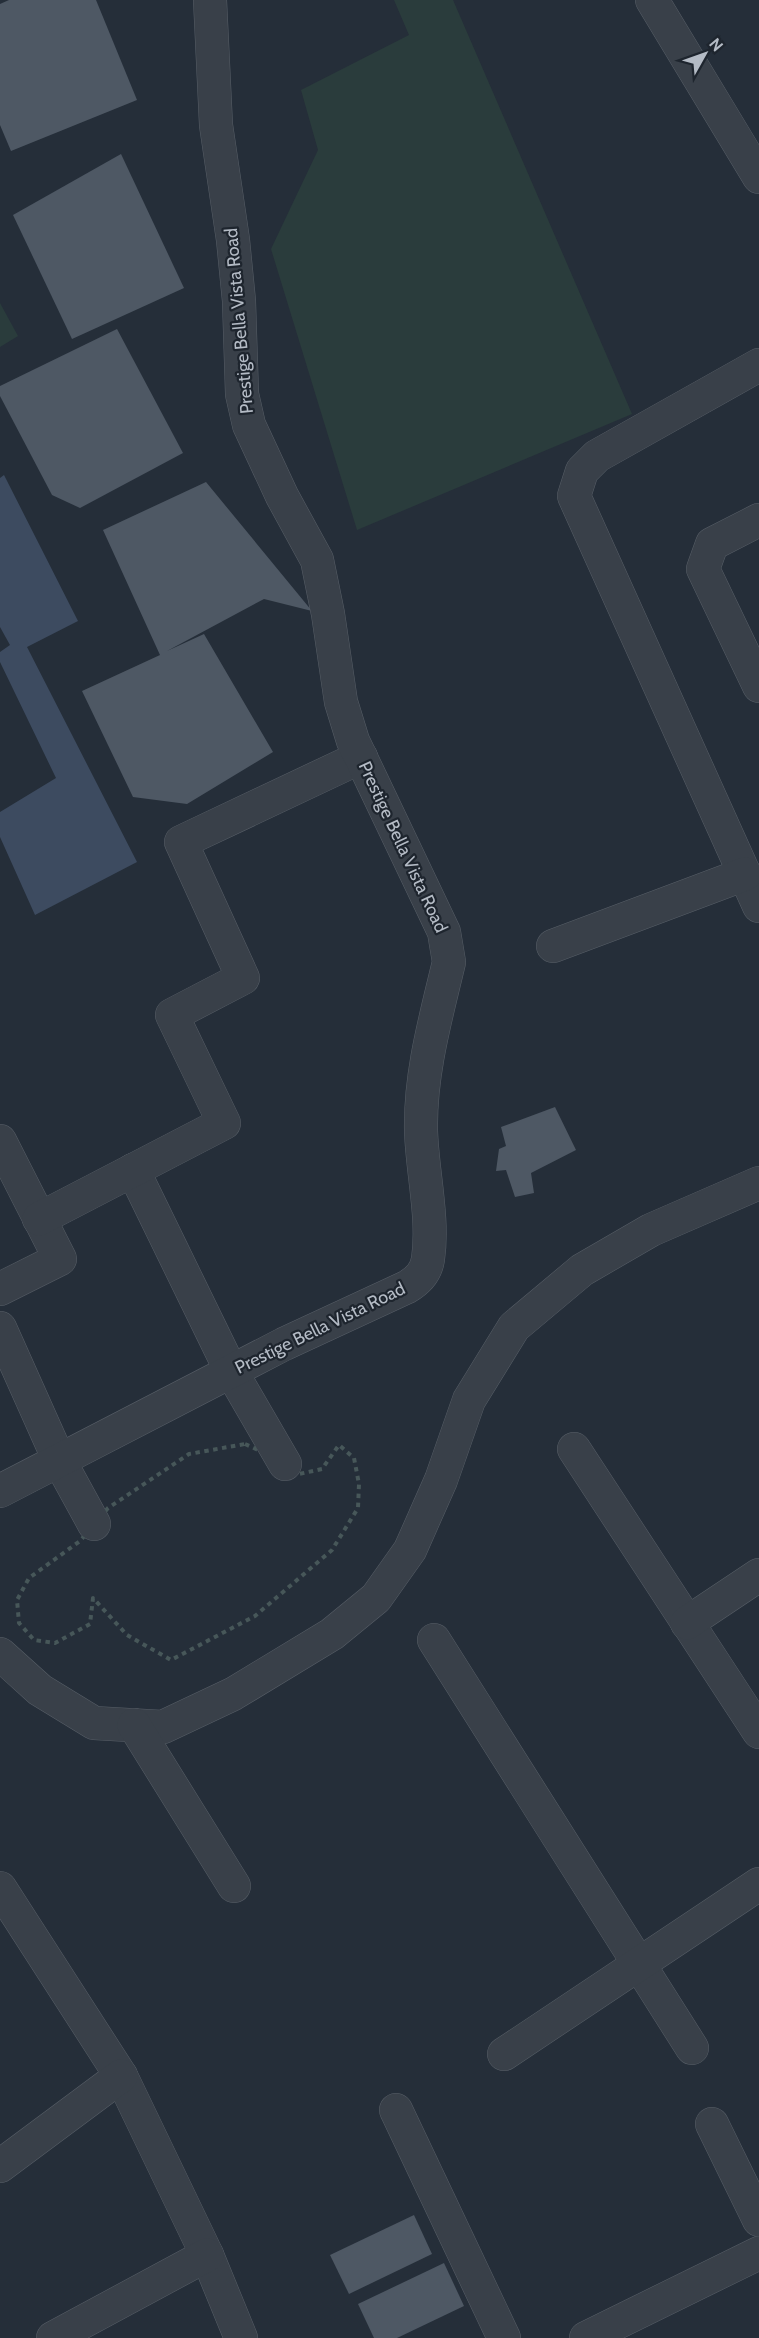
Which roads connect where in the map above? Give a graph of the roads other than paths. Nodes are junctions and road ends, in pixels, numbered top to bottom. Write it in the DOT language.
graph roads {
  1 [pos="210,0"];
  2 [pos="652,0"];
  3 [pos="759,177"];
  4 [pos="759,365"];
  5 [pos="759,520"];
  6 [pos="759,686"];
  7 [pos="361,757"];
  8 [pos="745,874"];
  9 [pos="759,906"];
  10 [pos="553,946"];
  11 [pos="0,1141"];
  12 [pos="133,1170"];
  13 [pos="759,1183"];
  14 [pos="39,1219"];
  15 [pos="0,1289"];
  16 [pos="0,1328"];
  17 [pos="231,1371"];
  18 [pos="574,1449"];
  19 [pos="59,1460"];
  20 [pos="285,1464"];
  21 [pos="0,1491"];
  22 [pos="94,1524"];
  23 [pos="759,1575"];
  24 [pos="687,1623"];
  25 [pos="434,1640"];
  26 [pos="0,1654"];
  27 [pos="134,1725"];
  28 [pos="759,1732"];
  29 [pos="759,1884"];
  30 [pos="234,1886"];
  31 [pos="0,1888"];
  32 [pos="639,1964"];
  33 [pos="692,2048"];
  34 [pos="504,2054"];
  35 [pos="121,2076"];
  36 [pos="396,2110"];
  37 [pos="712,2124"];
  38 [pos="0,2166"];
  39 [pos="759,2220"];
  40 [pos="759,2253"];
  41 [pos="207,2254"];
  42 [pos="53,2338"];
  43 [pos="241,2338"];
  44 [pos="504,2338"];
  45 [pos="586,2338"];
  1 -- 7 [label="street, Prestige Bella Vista Road"];
  2 -- 3 [label="street"];
  4 -- 8 [label="street"];
  5 -- 6 [label="street"];
  7 -- 12 [label="street"];
  7 -- 17 [label="street, Prestige Bella Vista Road"];
  8 -- 9 [label="street"];
  8 -- 10 [label="street"];
  11 -- 14 [label="street"];
  12 -- 14 [label="street"];
  12 -- 17 [label="street"];
  13 -- 27 [label="street"];
  14 -- 15 [label="street"];
  16 -- 19 [label="street"];
  17 -- 19 [label="street, Prestige Bella Vista Road"];
  17 -- 20 [label="street"];
  18 -- 24 [label="street"];
  19 -- 21 [label="street, Prestige Bella Vista Road"];
  19 -- 22 [label="street"];
  23 -- 24 [label="street"];
  24 -- 28 [label="street"];
  25 -- 32 [label="street"];
  26 -- 27 [label="street"];
  27 -- 30 [label="street"];
  29 -- 32 [label="street"];
  31 -- 35 [label="street"];
  32 -- 33 [label="street"];
  32 -- 34 [label="street"];
  35 -- 38 [label="street"];
  35 -- 41 [label="street"];
  36 -- 44 [label="street"];
  37 -- 39 [label="street"];
  40 -- 45 [label="street"];
  41 -- 42 [label="street"];
  41 -- 43 [label="street"];
}
